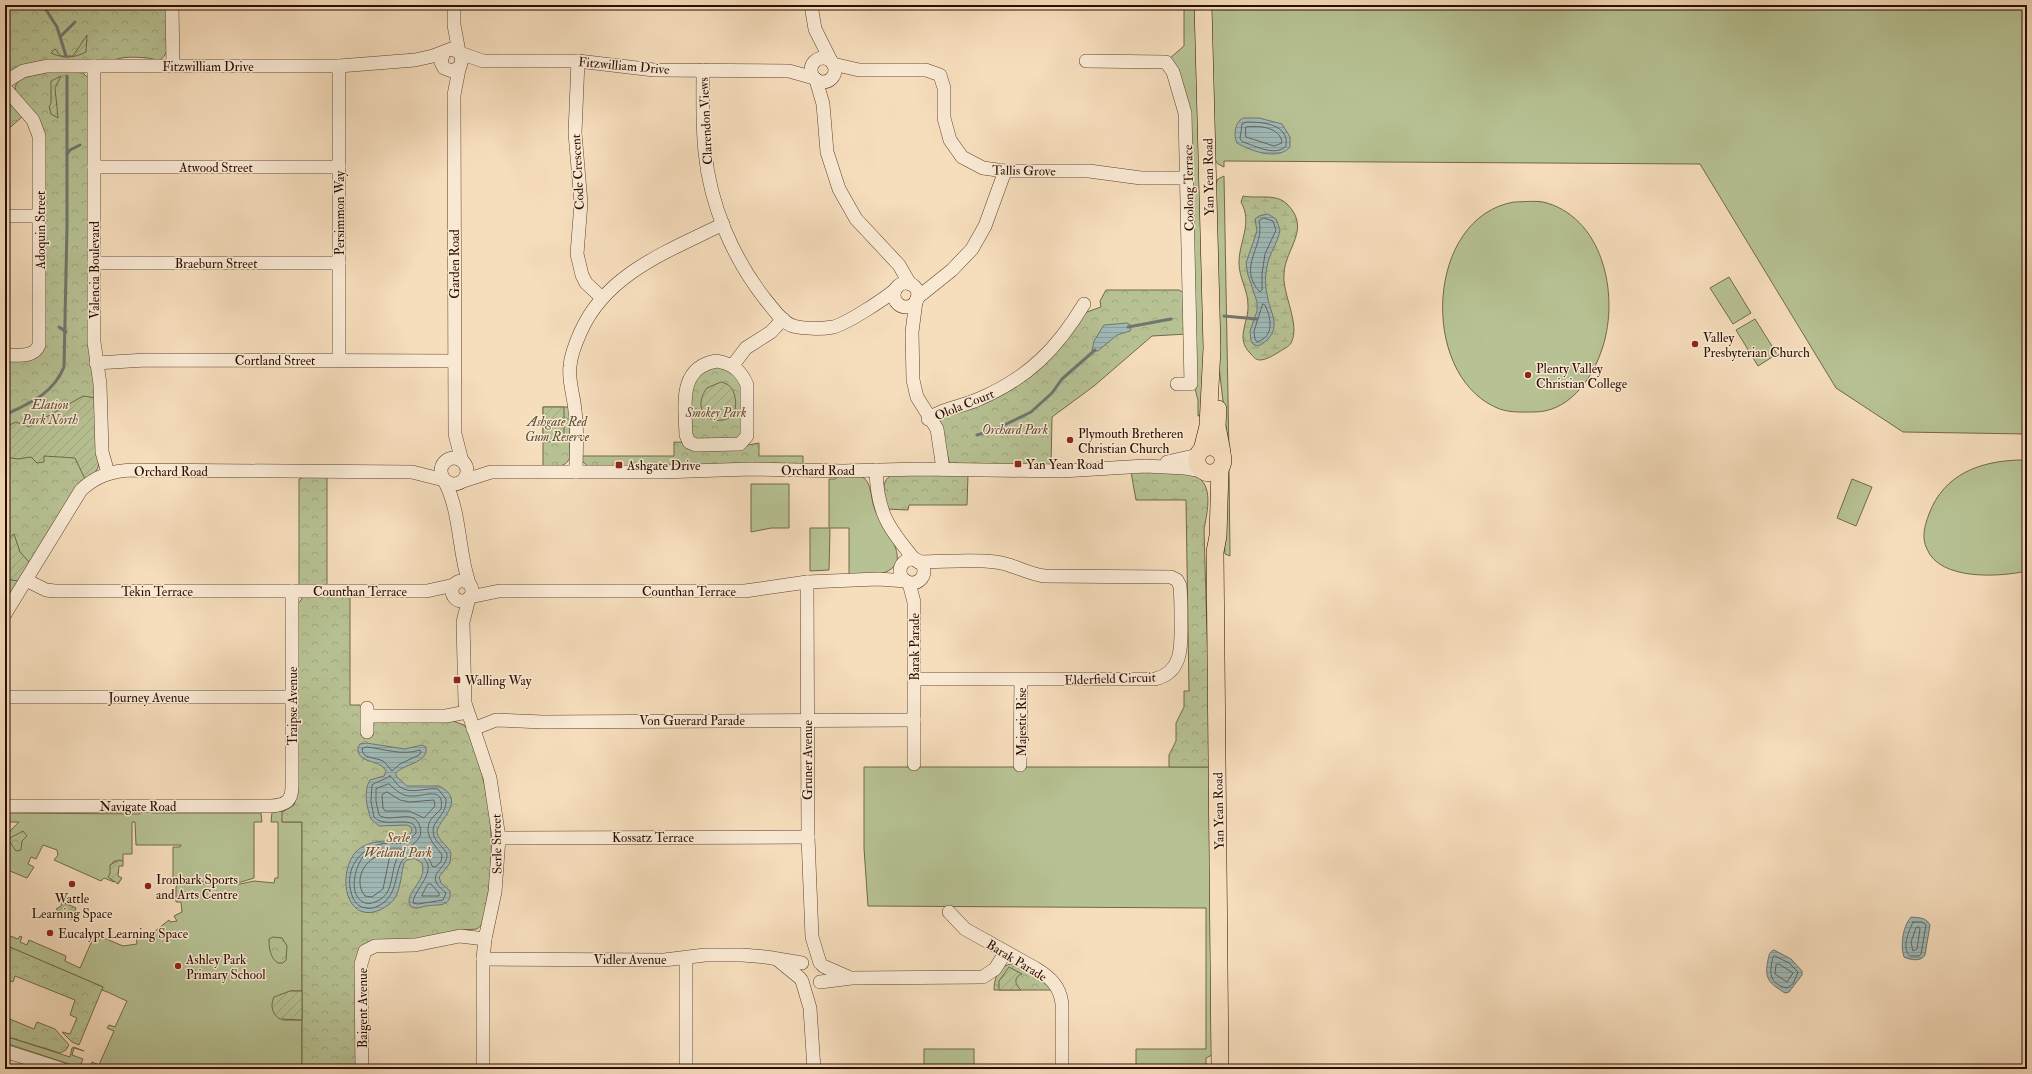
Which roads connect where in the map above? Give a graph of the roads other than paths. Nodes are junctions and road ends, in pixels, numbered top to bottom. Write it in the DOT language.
graph roads {
  1 [pos="172,5"];
  2 [pos="454,5"];
  3 [pos="811,5"];
  4 [pos="1203,5"];
  5 [pos="454,25"];
  6 [pos="818,37"];
  7 [pos="444,52"];
  8 [pos="459,53"];
  9 [pos="415,60"];
  10 [pos="483,60"];
  11 [pos="578,61"];
  12 [pos="1086,61"];
  13 [pos="815,62"];
  14 [pos="94,66"];
  15 [pos="173,66"];
  16 [pos="339,66"];
  17 [pos="452,68"];
  18 [pos="702,70"];
  19 [pos="832,70"];
  20 [pos="789,71"];
  21 [pos="815,79"];
  22 [pos="5,82"];
  23 [pos="5,88"];
  24 [pos="823,104"];
  25 [pos="339,166"];
  26 [pos="94,167"];
  27 [pos="1000,171"];
  28 [pos="1187,178"];
  29 [pos="5,216"];
  30 [pos="39,216"];
  31 [pos="723,224"];
  32 [pos="94,263"];
  33 [pos="339,263"];
  34 [pos="942,277"];
  35 [pos="903,287"];
  36 [pos="602,298"];
  37 [pos="917,299"];
  38 [pos="1087,303"];
  39 [pos="901,306"];
  40 [pos="872,307"];
  41 [pos="783,319"];
  42 [pos="912,332"];
  43 [pos="5,355"];
  44 [pos="339,360"];
  45 [pos="454,361"];
  46 [pos="96,363"];
  47 [pos="733,365"];
  48 [pos="1177,384"];
  49 [pos="928,416"];
  50 [pos="455,434"];
  51 [pos="445,461"];
  52 [pos="463,462"];
  53 [pos="1208,462"];
  54 [pos="938,469"];
  55 [pos="876,470"];
  56 [pos="412,472"];
  57 [pos="491,472"];
  58 [pos="576,472"];
  59 [pos="108,473"];
  60 [pos="445,481"];
  61 [pos="462,481"];
  62 [pos="454,504"];
  63 [pos="898,539"];
  64 [pos="901,567"];
  65 [pos="915,573"];
  66 [pos="878,579"];
  67 [pos="26,580"];
  68 [pos="807,582"];
  69 [pos="292,591"];
  70 [pos="462,591"];
  71 [pos="5,614"];
  72 [pos="914,679"];
  73 [pos="1021,680"];
  74 [pos="5,697"];
  75 [pos="292,697"];
  76 [pos="467,712"];
  77 [pos="807,720"];
  78 [pos="914,720"];
  79 [pos="473,729"];
  80 [pos="367,732"];
  81 [pos="914,764"];
  82 [pos="1020,765"];
  83 [pos="5,806"];
  84 [pos="271,806"];
  85 [pos="808,837"];
  86 [pos="499,838"];
  87 [pos="950,912"];
  88 [pos="812,937"];
  89 [pos="485,939"];
  90 [pos="1005,953"];
  91 [pos="686,958"];
  92 [pos="483,959"];
  93 [pos="777,959"];
  94 [pos="804,962"];
  95 [pos="821,964"];
  96 [pos="852,978"];
  97 [pos="801,979"];
  98 [pos="819,983"];
  99 [pos="810,1008"];
  100 [pos="5,1051"];
  101 [pos="61,1069"];
  102 [pos="362,1069"];
  103 [pos="483,1069"];
  104 [pos="686,1069"];
  105 [pos="814,1069"];
  106 [pos="1062,1069"];
  107 [pos="1220,1069"];
  1 -- 15 [label="street"];
  2 -- 5 [label="street"];
  3 -- 6 [label="street"];
  4 -- 53 [label="main road, Yan Yean Road"];
  5 -- 7 [label="street"];
  5 -- 8 [label="street"];
  6 -- 13 [label="street"];
  6 -- 19 [label="street"];
  7 -- 8 [label="street"];
  7 -- 9 [label="street, Fitzwilliam Drive"];
  7 -- 17 [label="street"];
  8 -- 10 [label="street, Fitzwilliam Drive"];
  8 -- 17 [label="street"];
  9 -- 16 [label="street, Fitzwilliam Drive"];
  9 -- 17 [label="street, Fitzwilliam Drive"];
  10 -- 11 [label="street, Fitzwilliam Drive"];
  10 -- 17 [label="street, Fitzwilliam Drive"];
  11 -- 18 [label="street, Fitzwilliam Drive"];
  11 -- 36 [label="street, Code Crescent"];
  12 -- 28 [label="street, Coolong Terrace"];
  13 -- 19 [label="street"];
  13 -- 20 [label="street, Fitzwilliam Drive"];
  13 -- 21 [label="street"];
  14 -- 15 [label="street, Fitzwilliam Drive"];
  14 -- 22 [label="street, Fitzwilliam Drive"];
  14 -- 26 [label="street, Valencia Boulevard"];
  15 -- 16 [label="street, Fitzwilliam Drive"];
  16 -- 25 [label="street, Persimmon Way"];
  17 -- 45 [label="street, Garden Road"];
  18 -- 20 [label="street, Fitzwilliam Drive"];
  18 -- 31 [label="street, Clarendon Views"];
  19 -- 21 [label="street"];
  19 -- 24 [label="street"];
  19 -- 27 [label="street, Tallis Grove"];
  20 -- 21 [label="street, Fitzwilliam Drive"];
  21 -- 24 [label="street"];
  23 -- 30 [label="street, Adoquin Street"];
  24 -- 35 [label="street"];
  25 -- 26 [label="street, Atwood Street"];
  25 -- 33 [label="street, Persimmon Way"];
  26 -- 32 [label="street, Valencia Boulevard"];
  27 -- 28 [label="street, Tallis Grove"];
  27 -- 34 [label="street"];
  28 -- 48 [label="street, Coolong Terrace"];
  29 -- 30 [label="street"];
  30 -- 43 [label="street, Adoquin Street"];
  31 -- 36 [label="street"];
  31 -- 41 [label="street, Clarendon Views"];
  32 -- 33 [label="street, Braeburn Street"];
  32 -- 46 [label="street, Valencia Boulevard"];
  33 -- 44 [label="street, Persimmon Way"];
  34 -- 35 [label="street"];
  34 -- 37 [label="street"];
  35 -- 37 [label="street"];
  35 -- 39 [label="street"];
  35 -- 40 [label="street"];
  36 -- 58 [label="street"];
  37 -- 39 [label="street"];
  37 -- 42 [label="street"];
  38 -- 49 [label="street, Olola Court"];
  39 -- 40 [label="street"];
  39 -- 42 [label="street"];
  40 -- 41 [label="street, Clarendon Views"];
  41 -- 47 [label="street"];
  42 -- 49 [label="street"];
  44 -- 45 [label="street, Cortland Street"];
  44 -- 46 [label="street, Cortland Street"];
  45 -- 50 [label="street, Garden Road"];
  46 -- 59 [label="street, Valencia Boulevard"];
  47 -- 47 [label="street"];
  49 -- 54 [label="street"];
  50 -- 51 [label="street, Garden Road"];
  50 -- 52 [label="street, Garden Road"];
  51 -- 52 [label="street"];
  51 -- 56 [label="street, Orchard Road"];
  51 -- 60 [label="street"];
  52 -- 57 [label="street, Orchard Road"];
  52 -- 61 [label="street"];
  53 -- 54 [label="street, Orchard Road"];
  53 -- 107 [label="main road, Yan Yean Road"];
  54 -- 55 [label="street, Orchard Road"];
  55 -- 58 [label="street, Orchard Road"];
  55 -- 63 [label="street"];
  56 -- 59 [label="street, Orchard Road"];
  56 -- 60 [label="street, Orchard Road"];
  57 -- 58 [label="street, Orchard Road"];
  57 -- 61 [label="street, Orchard Road"];
  59 -- 67 [label="street, Orchard Road"];
  60 -- 61 [label="street"];
  60 -- 62 [label="street, Serle Street"];
  61 -- 62 [label="street"];
  62 -- 70 [label="street, Serle Street"];
  63 -- 64 [label="street"];
  63 -- 65 [label="street"];
  64 -- 65 [label="street"];
  64 -- 66 [label="street, Counthan Terrace"];
  65 -- 66 [label="street, Counthan Terrace"];
  65 -- 72 [label="street, Barak Parade"];
  65 -- 73 [label="street, Elderfield Circuit"];
  66 -- 68 [label="street, Counthan Terrace"];
  67 -- 69 [label="street, Tekin Terrace"];
  67 -- 71 [label="street, Orchard Road"];
  68 -- 70 [label="street, Counthan Terrace"];
  68 -- 77 [label="street, Gruner Avenue"];
  69 -- 70 [label="street, Counthan Terrace"];
  69 -- 75 [label="street, Traipse Avenue"];
  70 -- 76 [label="street, Serle Street"];
  72 -- 73 [label="street, Elderfield Circuit"];
  72 -- 78 [label="street, Barak Parade"];
  73 -- 82 [label="street, Majestic Rise"];
  74 -- 75 [label="street, Journey Avenue"];
  75 -- 84 [label="street, Traipse Avenue"];
  76 -- 79 [label="street, Serle Street"];
  76 -- 80 [label="street"];
  77 -- 78 [label="street, Von Guerard Parade"];
  77 -- 79 [label="street, Von Guerard Parade"];
  77 -- 85 [label="street, Gruner Avenue"];
  78 -- 81 [label="street, Barak Parade"];
  79 -- 86 [label="street, Serle Street"];
  83 -- 84 [label="street, Navigate Road"];
  85 -- 86 [label="street, Kossatz Terrace"];
  85 -- 88 [label="street, Gruner Avenue"];
  86 -- 89 [label="street, Serle Street"];
  87 -- 90 [label="street, Barak Parade"];
  88 -- 94 [label="street, Gruner Avenue"];
  88 -- 95 [label="street, Gruner Avenue"];
  89 -- 92 [label="street, Serle Street"];
  89 -- 102 [label="street, Baigent Avenue"];
  90 -- 96 [label="street"];
  90 -- 106 [label="street, Barak Parade"];
  91 -- 92 [label="street, Vidler Avenue"];
  91 -- 93 [label="street, Vidler Avenue"];
  91 -- 104 [label="street"];
  92 -- 103 [label="street, Serle Street"];
  93 -- 94 [label="street, Vidler Avenue"];
  93 -- 97 [label="street"];
  94 -- 95 [label="street"];
  94 -- 97 [label="street"];
  95 -- 96 [label="street"];
  95 -- 98 [label="street"];
  96 -- 98 [label="street"];
  97 -- 98 [label="street"];
  97 -- 99 [label="street"];
  98 -- 99 [label="street"];
  99 -- 105 [label="street"];
  100 -- 101 [label="street"];
}
